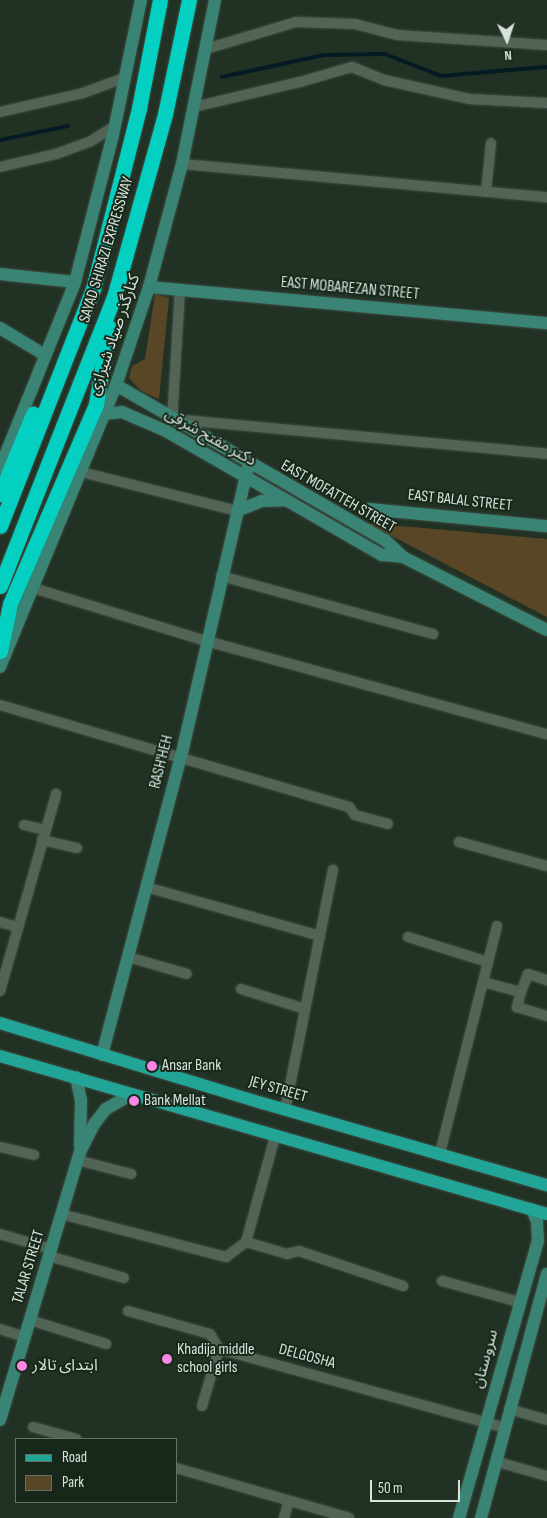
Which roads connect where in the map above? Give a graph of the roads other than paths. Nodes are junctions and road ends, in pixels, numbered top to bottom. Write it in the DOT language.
graph roads {
  1 [pos="141,0"];
  2 [pos="160,0"];
  3 [pos="188,0"];
  4 [pos="215,0"];
  5 [pos="547,45"];
  6 [pos="206,50"];
  7 [pos="124,78"];
  8 [pos="547,103"];
  9 [pos="194,107"];
  10 [pos="0,112"];
  11 [pos="115,126"];
  12 [pos="491,143"];
  13 [pos="182,164"];
  14 [pos="0,167"];
  15 [pos="486,192"];
  16 [pos="547,197"];
  17 [pos="0,274"];
  18 [pos="75,282"];
  19 [pos="149,287"];
  20 [pos="93,289"];
  21 [pos="180,290"];
  22 [pos="114,297"];
  23 [pos="547,324"];
  24 [pos="0,328"];
  25 [pos="45,355"];
  26 [pos="116,385"];
  27 [pos="104,414"];
  28 [pos="172,419"];
  29 [pos="166,431"];
  30 [pos="4,448"];
  31 [pos="547,454"];
  32 [pos="0,468"];
  33 [pos="247,469"];
  34 [pos="81,472"];
  35 [pos="0,494"];
  36 [pos="286,500"];
  37 [pos="369,509"];
  38 [pos="237,511"];
  39 [pos="0,526"];
  40 [pos="547,526"];
  41 [pos="403,558"];
  42 [pos="221,576"];
  43 [pos="0,586"];
  44 [pos="33,588"];
  45 [pos="547,630"];
  46 [pos="433,634"];
  47 [pos="206,641"];
  48 [pos="0,651"];
  49 [pos="0,667"];
  50 [pos="0,705"];
  51 [pos="547,734"];
  52 [pos="180,757"];
  53 [pos="56,794"];
  54 [pos="388,824"];
  55 [pos="24,826"];
  56 [pos="44,835"];
  57 [pos="459,842"];
  58 [pos="77,848"];
  59 [pos="547,866"];
  60 [pos="332,870"];
  61 [pos="146,886"];
  62 [pos="0,922"];
  63 [pos="496,926"];
  64 [pos="18,927"];
  65 [pos="320,936"];
  66 [pos="408,937"];
  67 [pos="128,957"];
  68 [pos="488,962"];
  69 [pos="187,974"];
  70 [pos="547,980"];
  71 [pos="483,982"];
  72 [pos="241,989"];
  73 [pos="0,991"];
  74 [pos="521,992"];
  75 [pos="305,1009"];
  76 [pos="547,1016"];
  77 [pos="0,1024"];
  78 [pos="102,1054"];
  79 [pos="0,1056"];
  80 [pos="76,1077"];
  81 [pos="132,1094"];
  82 [pos="285,1110"];
  83 [pos="275,1137"];
  84 [pos="0,1148"];
  85 [pos="440,1153"];
  86 [pos="34,1155"];
  87 [pos="79,1156"];
  88 [pos="131,1174"];
  89 [pos="547,1185"];
  90 [pos="532,1210"];
  91 [pos="61,1214"];
  92 [pos="547,1214"];
  93 [pos="0,1234"];
  94 [pos="246,1242"];
  95 [pos="50,1252"];
  96 [pos="547,1274"];
  97 [pos="124,1278"];
  98 [pos="442,1282"];
  99 [pos="403,1286"];
  100 [pos="519,1302"];
  101 [pos="543,1310"];
  102 [pos="128,1311"];
  103 [pos="30,1320"];
  104 [pos="0,1328"];
  105 [pos="25,1337"];
  106 [pos="106,1344"];
  107 [pos="219,1349"];
  108 [pos="202,1406"];
  109 [pos="509,1409"];
  110 [pos="0,1418"];
  111 [pos="547,1420"];
  112 [pos="486,1422"];
  113 [pos="33,1427"];
  114 [pos="505,1428"];
  115 [pos="72,1438"];
  116 [pos="498,1462"];
  117 [pos="178,1469"];
  118 [pos="547,1476"];
  119 [pos="289,1501"];
  120 [pos="284,1518"];
  121 [pos="349,1518"];
  122 [pos="459,1518"];
  123 [pos="481,1518"];
  1 -- 7 [label="street"];
  2 -- 20 [label="highway, SAYAD SHIRAZI EXPRESSWAY"];
  3 -- 22 [label="highway, SAYAD SHIRAZI EXPRESSWAY"];
  4 -- 6 [label="street, کنارگذر صیاد شیرازی"];
  5 -- 6 [label="street"];
  6 -- 9 [label="street, کنارگذر صیاد شیرازی"];
  7 -- 10 [label="street"];
  7 -- 11 [label="street"];
  8 -- 9 [label="street"];
  9 -- 13 [label="street, کنارگذر صیاد شیرازی"];
  11 -- 14 [label="street"];
  11 -- 18 [label="street"];
  12 -- 15 [label="street"];
  13 -- 15 [label="street"];
  13 -- 19 [label="street, کنارگذر صیاد شیرازی"];
  15 -- 16 [label="street"];
  17 -- 18 [label="street"];
  18 -- 25 [label="street"];
  19 -- 21 [label="street, EAST MOBAREZAN STREET"];
  19 -- 26 [label="street, کنارگذر صیاد شیرازی"];
  20 -- 35 [label="highway"];
  20 -- 39 [label="highway, SAYAD SHIRAZI EXPRESSWAY"];
  21 -- 23 [label="street, EAST MOBAREZAN STREET"];
  21 -- 28 [label="street"];
  22 -- 43 [label="highway, SAYAD SHIRAZI EXPRESSWAY"];
  22 -- 48 [label="highway"];
  24 -- 25 [label="street"];
  25 -- 30 [label="street"];
  26 -- 27 [label="street, کنارگذر صیاد شیرازی"];
  26 -- 28 [label="street, EAST MOFATTEH STREET"];
  27 -- 29 [label="street, دکتر مفتح شرقی"];
  27 -- 34 [label="street, کنارگذر صیاد شیرازی"];
  28 -- 29 [label="street"];
  28 -- 31 [label="street"];
  28 -- 33 [label="street, EAST MOFATTEH STREET"];
  29 -- 33 [label="street, دکتر مفتح شرقی"];
  30 -- 32 [label="street"];
  33 -- 36 [label="street, دکتر مفتح شرقی"];
  33 -- 38 [label="street, RASH'HEH"];
  33 -- 41 [label="street, EAST MOFATTEH STREET"];
  34 -- 38 [label="street"];
  34 -- 44 [label="street, کنارگذر صیاد شیرازی"];
  36 -- 38 [label="street"];
  36 -- 41 [label="street, دکتر مفتح شرقی"];
  37 -- 40 [label="street, EAST BALAL STREET"];
  38 -- 42 [label="street, RASH'HEH"];
  41 -- 45 [label="street, EAST MOFATTEH STREET"];
  42 -- 46 [label="street"];
  42 -- 47 [label="street, RASH'HEH"];
  44 -- 47 [label="street"];
  44 -- 49 [label="street, کنارگذر صیاد شیرازی"];
  47 -- 51 [label="street"];
  47 -- 52 [label="street, RASH'HEH"];
  50 -- 52 [label="street"];
  52 -- 54 [label="street"];
  52 -- 61 [label="street, RASH'HEH"];
  53 -- 56 [label="street"];
  55 -- 56 [label="street"];
  56 -- 58 [label="street"];
  56 -- 64 [label="street"];
  57 -- 59 [label="street"];
  60 -- 65 [label="street"];
  61 -- 65 [label="street"];
  61 -- 67 [label="street, RASH'HEH"];
  62 -- 64 [label="street"];
  63 -- 68 [label="street"];
  64 -- 73 [label="street"];
  65 -- 75 [label="street"];
  66 -- 68 [label="street"];
  67 -- 69 [label="street"];
  67 -- 78 [label="street, RASH'HEH"];
  68 -- 71 [label="street"];
  70 -- 74 [label="street"];
  71 -- 74 [label="street"];
  71 -- 85 [label="street"];
  72 -- 75 [label="street"];
  74 -- 76 [label="street"];
  75 -- 82 [label="street"];
  77 -- 78 [label="main road, JEY STREET"];
  78 -- 82 [label="main road, JEY STREET"];
  79 -- 80 [label="main road"];
  80 -- 81 [label="main road"];
  80 -- 87 [label="street"];
  81 -- 83 [label="main road"];
  81 -- 87 [label="street"];
  82 -- 85 [label="main road, JEY STREET"];
  83 -- 90 [label="main road"];
  83 -- 94 [label="street"];
  84 -- 86 [label="street"];
  85 -- 89 [label="main road, JEY STREET"];
  87 -- 88 [label="street"];
  87 -- 91 [label="street, TALAR STREET"];
  90 -- 92 [label="main road"];
  90 -- 100 [label="street, سروستان"];
  91 -- 94 [label="street"];
  91 -- 95 [label="street, TALAR STREET"];
  93 -- 95 [label="street"];
  94 -- 99 [label="street"];
  95 -- 97 [label="street"];
  95 -- 103 [label="street, TALAR STREET"];
  96 -- 101 [label="street"];
  98 -- 100 [label="street"];
  100 -- 112 [label="street, سروستان"];
  101 -- 109 [label="street"];
  102 -- 107 [label="street"];
  103 -- 105 [label="street, TALAR STREET"];
  103 -- 106 [label="street"];
  104 -- 105 [label="street"];
  105 -- 110 [label="street, TALAR STREET"];
  107 -- 108 [label="street"];
  107 -- 112 [label="street, DELGOSHA"];
  109 -- 111 [label="street"];
  109 -- 114 [label="street"];
  112 -- 114 [label="street, DELGOSHA"];
  112 -- 122 [label="street, سروستان"];
  113 -- 115 [label="street"];
  114 -- 116 [label="street"];
  116 -- 118 [label="street"];
  116 -- 123 [label="street"];
  117 -- 119 [label="street"];
  119 -- 120 [label="street"];
  119 -- 121 [label="street"];
}
